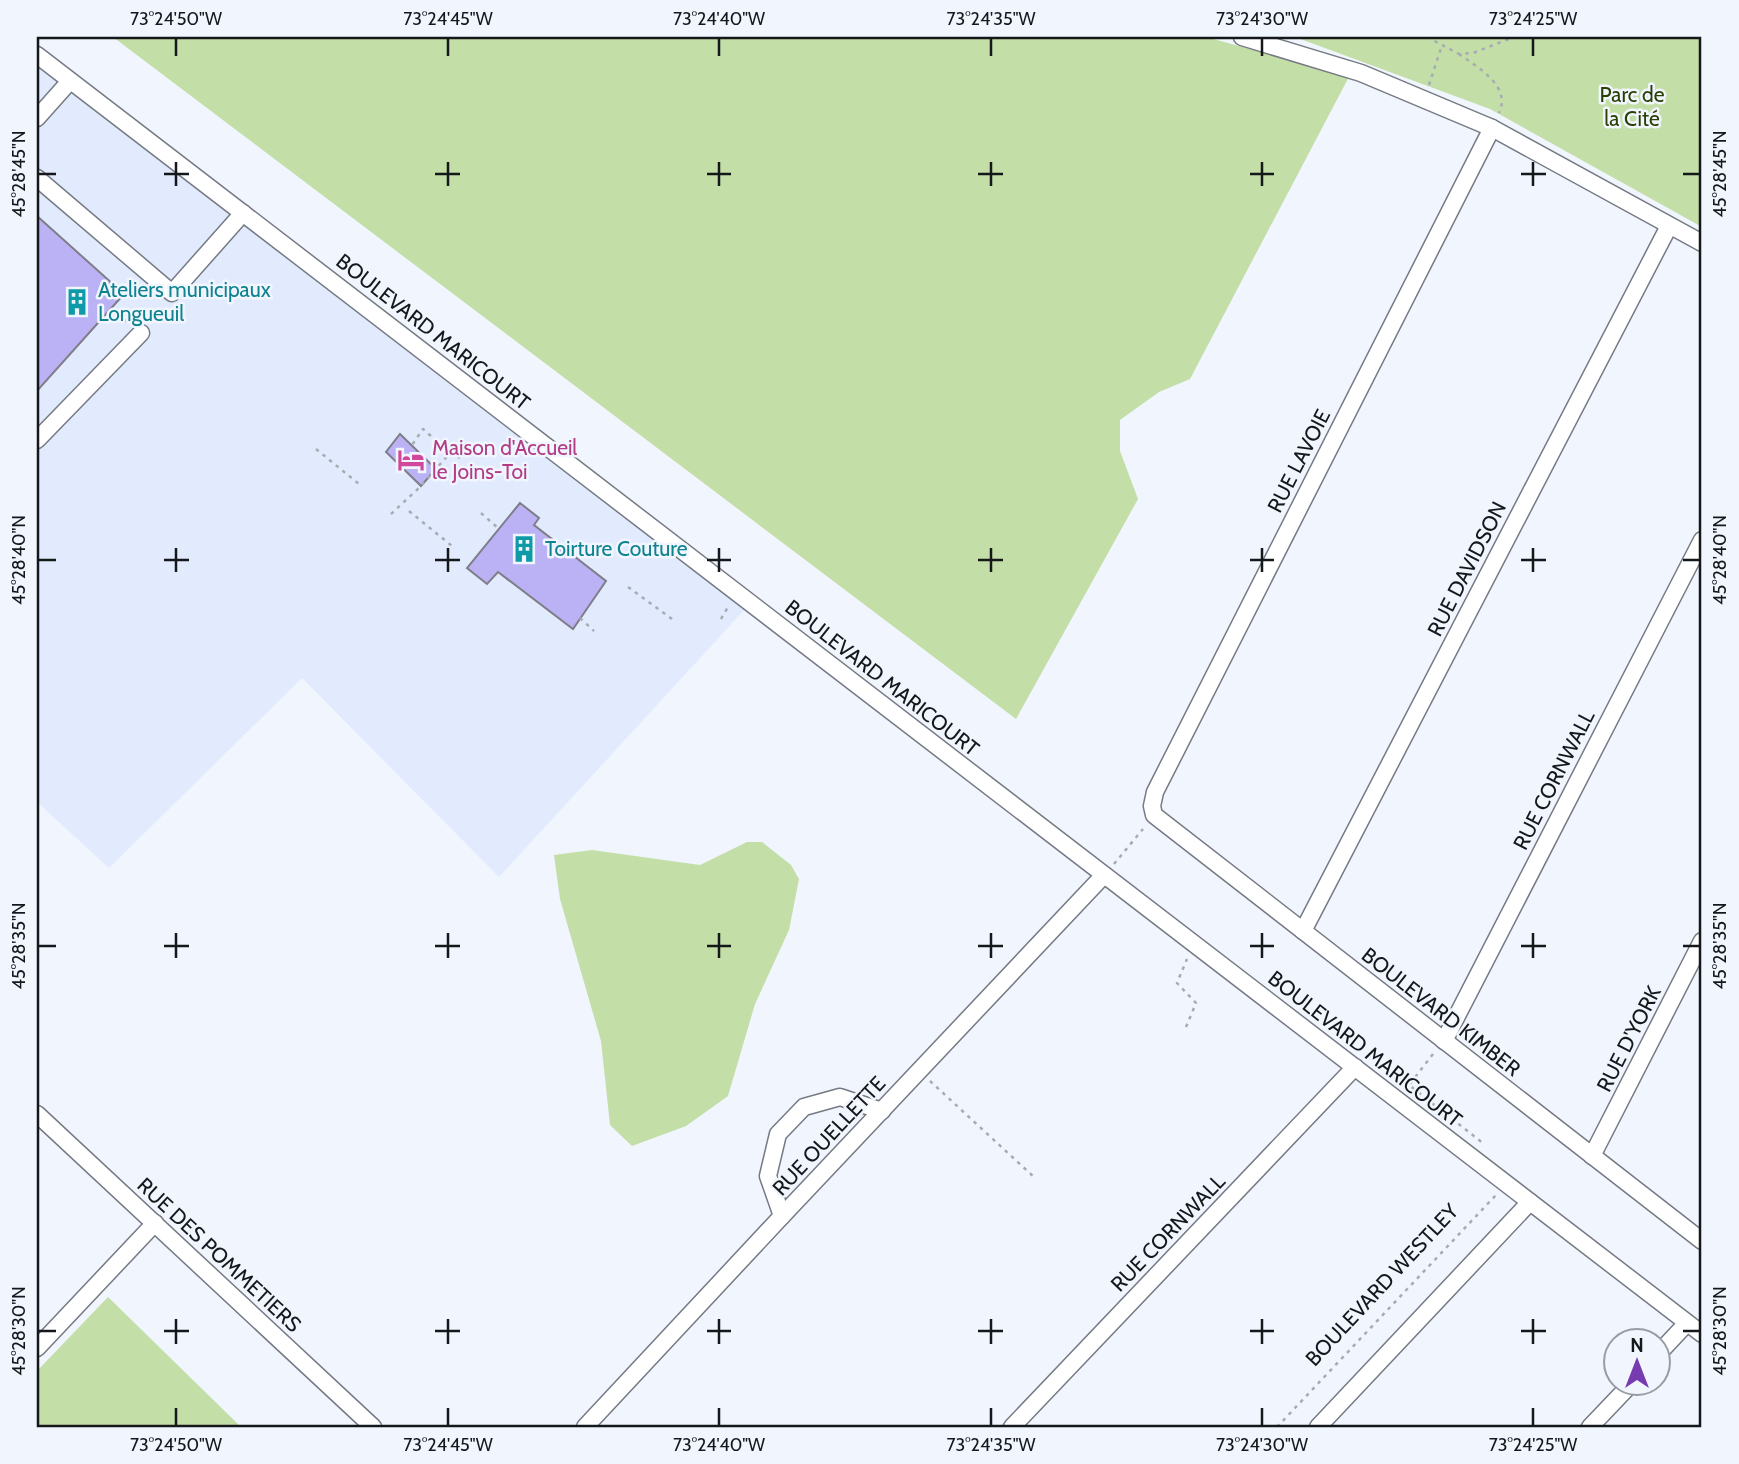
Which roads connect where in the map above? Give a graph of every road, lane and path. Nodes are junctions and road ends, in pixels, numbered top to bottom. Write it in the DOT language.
graph roads {
  1 [pos="1242,37"];
  2 [pos="1427,37"];
  3 [pos="1514,37"];
  4 [pos="1695,37"];
  5 [pos="1702,39"];
  6 [pos="1442,45"];
  7 [pos="37,54"];
  8 [pos="1460,54"];
  9 [pos="70,80"];
  10 [pos="1423,100"];
  11 [pos="37,118"];
  12 [pos="1492,128"];
  13 [pos="37,178"];
  14 [pos="243,213"];
  15 [pos="1669,226"];
  16 [pos="1702,243"];
  17 [pos="111,309"];
  18 [pos="141,333"];
  19 [pos="37,440"];
  20 [pos="412,445"];
  21 [pos="316,449"];
  22 [pos="450,453"];
  23 [pos="460,458"];
  24 [pos="359,485"];
  25 [pos="409,511"];
  26 [pos="481,513"];
  27 [pos="391,514"];
  28 [pos="499,529"];
  29 [pos="1702,540"];
  30 [pos="452,547"];
  31 [pos="628,587"];
  32 [pos="580,618"];
  33 [pos="672,619"];
  34 [pos="594,631"];
  35 [pos="1150,821"];
  36 [pos="1122,843"];
  37 [pos="1131,843"];
  38 [pos="1132,853"];
  39 [pos="1104,875"];
  40 [pos="1303,932"];
  41 [pos="1702,941"];
  42 [pos="1194,943"];
  43 [pos="1186,1027"];
  44 [pos="1440,1046"];
  45 [pos="1354,1067"];
  46 [pos="919,1071"];
  47 [pos="882,1111"];
  48 [pos="37,1114"];
  49 [pos="1486,1145"];
  50 [pos="1592,1156"];
  51 [pos="1035,1178"];
  52 [pos="1506,1183"];
  53 [pos="1530,1202"];
  54 [pos="782,1216"];
  55 [pos="155,1223"];
  56 [pos="1702,1241"];
  57 [pos="1687,1323"];
  58 [pos="1702,1334"];
  59 [pos="1672,1339"];
  60 [pos="37,1348"];
  61 [pos="1617,1398"];
  62 [pos="370,1426"];
  63 [pos="585,1427"];
  64 [pos="1012,1427"];
  65 [pos="1277,1427"];
  66 [pos="1318,1427"];
  67 [pos="1590,1427"];
  1 -- 10 [label="street"];
  2 -- 6 [label="path"];
  3 -- 8 [label="path"];
  4 -- 5 [label="path"];
  6 -- 8 [label="path"];
  6 -- 10 [label="path"];
  7 -- 9 [label="street, BOULEVARD MARICOURT"];
  8 -- 12 [label="path"];
  9 -- 11 [label="street"];
  9 -- 14 [label="street, BOULEVARD MARICOURT"];
  10 -- 12 [label="street"];
  12 -- 15 [label="street"];
  12 -- 35 [label="street, RUE LAVOIE"];
  13 -- 14 [label="street"];
  14 -- 39 [label="street, BOULEVARD MARICOURT"];
  15 -- 16 [label="street"];
  15 -- 40 [label="street, RUE DAVIDSON"];
  17 -- 18 [label="path"];
  18 -- 19 [label="street"];
  20 -- 22 [label="path"];
  21 -- 24 [label="path"];
  22 -- 23 [label="path"];
  22 -- 27 [label="path"];
  25 -- 30 [label="path"];
  26 -- 28 [label="path"];
  29 -- 44 [label="street, RUE CORNWALL"];
  31 -- 33 [label="path"];
  32 -- 34 [label="path"];
  35 -- 37 [label="path"];
  35 -- 40 [label="street, BOULEVARD KIMBER"];
  36 -- 37 [label="path"];
  37 -- 38 [label="path"];
  37 -- 39 [label="path"];
  39 -- 42 [label="street, BOULEVARD MARICOURT"];
  39 -- 46 [label="street, RUE OUELLETTE"];
  40 -- 44 [label="street, BOULEVARD KIMBER"];
  41 -- 50 [label="street, RUE D'YORK"];
  42 -- 43 [label="path"];
  42 -- 45 [label="street, BOULEVARD MARICOURT"];
  44 -- 49 [label="path"];
  44 -- 50 [label="street, BOULEVARD KIMBER"];
  45 -- 52 [label="street, BOULEVARD MARICOURT"];
  45 -- 64 [label="street, RUE CORNWALL"];
  46 -- 47 [label="street, RUE OUELLETTE"];
  46 -- 51 [label="path"];
  47 -- 54 [label="street, RUE OUELLETTE"];
  47 -- 54 [label="street"];
  48 -- 55 [label="street, RUE DES POMMETIERS"];
  50 -- 56 [label="street, BOULEVARD KIMBER"];
  52 -- 53 [label="street, BOULEVARD MARICOURT"];
  52 -- 65 [label="path, BOULEVARD WESTLEY"];
  53 -- 57 [label="street, BOULEVARD MARICOURT"];
  53 -- 66 [label="street"];
  54 -- 63 [label="street, RUE OUELLETTE"];
  55 -- 60 [label="street"];
  55 -- 62 [label="street, RUE DES POMMETIERS"];
  57 -- 58 [label="street, BOULEVARD MARICOURT"];
  57 -- 59 [label="street"];
  61 -- 67 [label="street"];
}
